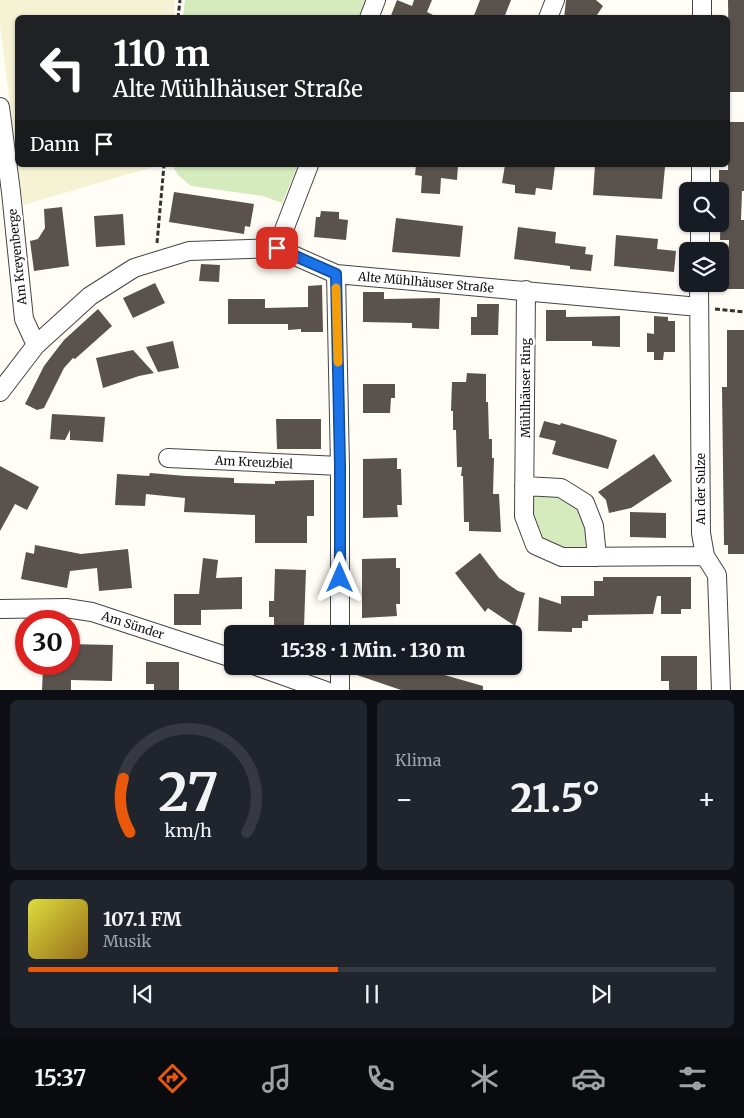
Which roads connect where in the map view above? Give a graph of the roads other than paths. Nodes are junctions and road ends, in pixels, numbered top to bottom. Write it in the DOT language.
graph roads {
  1 [pos="376,0"];
  2 [pos="555,0"];
  3 [pos="702,0"];
  4 [pos="370,15"];
  5 [pos="549,15"];
  6 [pos="702,15"];
  7 [pos="0,107"];
  8 [pos="308,167"];
  9 [pos="701,167"];
  10 [pos="700,182"];
  11 [pos="5,192"];
  12 [pos="277,248"];
  13 [pos="336,274"];
  14 [pos="526,290"];
  15 [pos="699,292"];
  16 [pos="699,307"];
  17 [pos="36,345"];
  18 [pos="0,392"];
  19 [pos="168,458"];
  20 [pos="340,466"];
  21 [pos="524,486"];
  22 [pos="705,556"];
  23 [pos="597,557"];
  24 [pos="0,609"];
  25 [pos="340,625"];
  26 [pos="224,655"];
  27 [pos="282,675"];
  28 [pos="340,675"];
  29 [pos="326,690"];
  30 [pos="340,690"];
  31 [pos="721,690"];
  1 -- 4 [label="street"];
  2 -- 5 [label="street"];
  3 -- 6 [label="street"];
  7 -- 11 [label="street, Am Kreyenberge"];
  8 -- 12 [label="street"];
  9 -- 10 [label="street"];
  11 -- 17 [label="street, Am Kreyenberge"];
  12 -- 13 [label="street, Alte Mühlhäuser Straße"];
  12 -- 17 [label="street, Alte Mühlhäuser Straße"];
  13 -- 14 [label="street, Alte Mühlhäuser Straße"];
  13 -- 20 [label="street"];
  14 -- 16 [label="street, Alte Mühlhäuser Straße"];
  14 -- 21 [label="street, Mühlhäuser Ring"];
  15 -- 16 [label="street, An der Sulze"];
  16 -- 22 [label="street, An der Sulze"];
  17 -- 18 [label="street, Alte Mühlhäuser Straße"];
  19 -- 20 [label="street, Am Kreuzbiel"];
  20 -- 25 [label="street"];
  21 -- 23 [label="street"];
  21 -- 23 [label="street, Mühlhäuser Ring"];
  22 -- 23 [label="street, Mühlhäuser Ring"];
  22 -- 31 [label="street, An der Sulze"];
  24 -- 26 [label="street, Am Sünder"];
  27 -- 29 [label="street"];
  28 -- 30 [label="street"];
}
